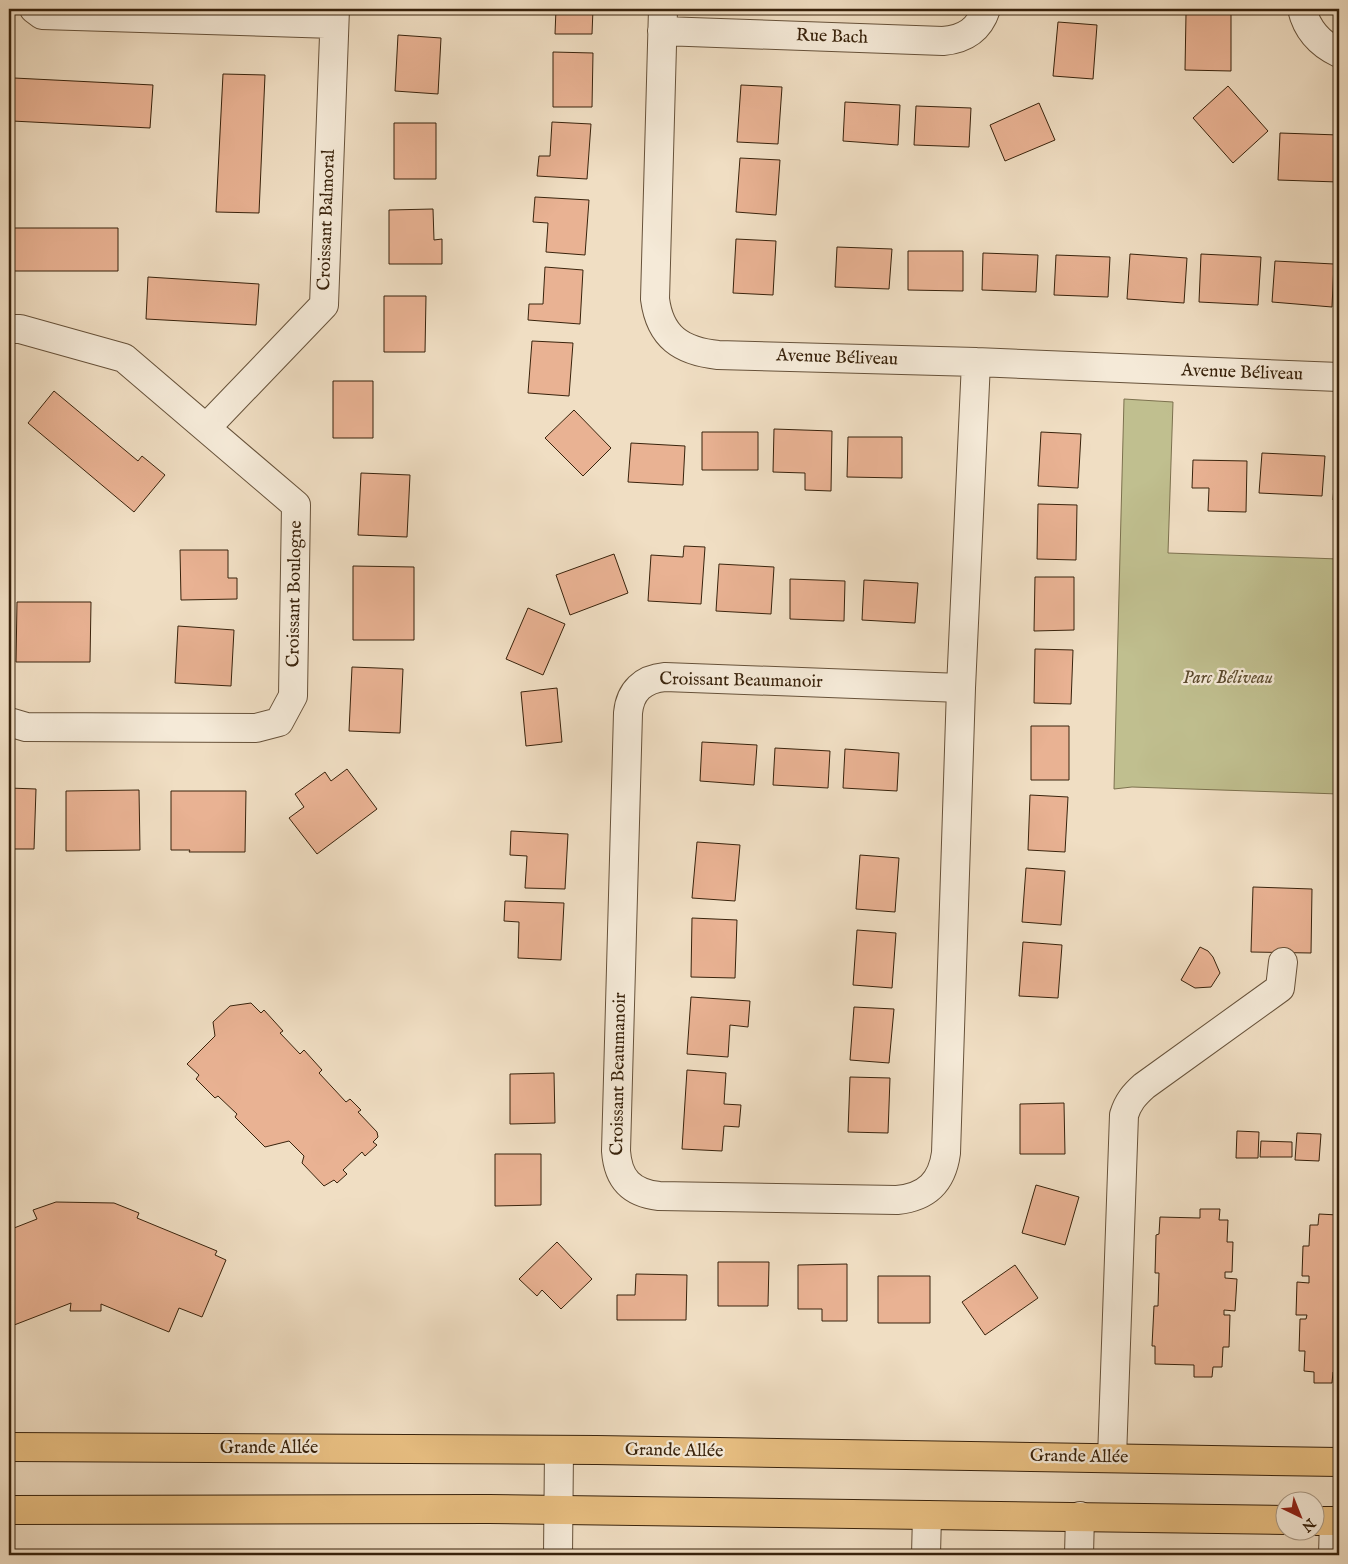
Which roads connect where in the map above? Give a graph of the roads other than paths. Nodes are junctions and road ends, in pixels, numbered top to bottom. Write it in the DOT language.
graph roads {
  1 [pos="34,9"];
  2 [pos="986,9"];
  3 [pos="1302,9"];
  4 [pos="335,16"];
  5 [pos="662,20"];
  6 [pos="1339,53"];
  7 [pos="9,329"];
  8 [pos="976,362"];
  9 [pos="1339,377"];
  10 [pos="206,428"];
  11 [pos="962,688"];
  12 [pos="9,722"];
  13 [pos="1283,962"];
  14 [pos="9,1448"];
  15 [pos="559,1450"];
  16 [pos="1112,1458"];
  17 [pos="1339,1462"];
  18 [pos="9,1510"];
  19 [pos="558,1510"];
  20 [pos="927,1515"];
  21 [pos="1080,1516"];
  22 [pos="1276,1520"];
  23 [pos="1330,1521"];
  24 [pos="558,1555"];
  25 [pos="926,1555"];
  26 [pos="1080,1555"];
  27 [pos="1333,1555"];
  1 -- 4 [label="street, Croissant Balmoral"];
  2 -- 5 [label="street, Rue Bach"];
  3 -- 6 [label="street"];
  4 -- 10 [label="street, Croissant Balmoral"];
  5 -- 8 [label="street, Avenue Béliveau"];
  7 -- 10 [label="street, Croissant Boulogne"];
  8 -- 9 [label="street, Avenue Béliveau"];
  8 -- 11 [label="street, Croissant Beaumanoir"];
  10 -- 12 [label="street, Croissant Boulogne"];
  11 -- 11 [label="street, Croissant Beaumanoir"];
  13 -- 16 [label="street"];
  14 -- 15 [label="main road, Grande Allée"];
  15 -- 16 [label="main road, Grande Allée"];
  15 -- 19 [label="street"];
  16 -- 17 [label="main road, Grande Allée"];
  18 -- 19 [label="main road"];
  19 -- 20 [label="main road"];
  19 -- 24 [label="street"];
  20 -- 21 [label="main road"];
  20 -- 25 [label="street"];
  21 -- 22 [label="main road"];
  21 -- 26 [label="street"];
  23 -- 27 [label="street"];
}
